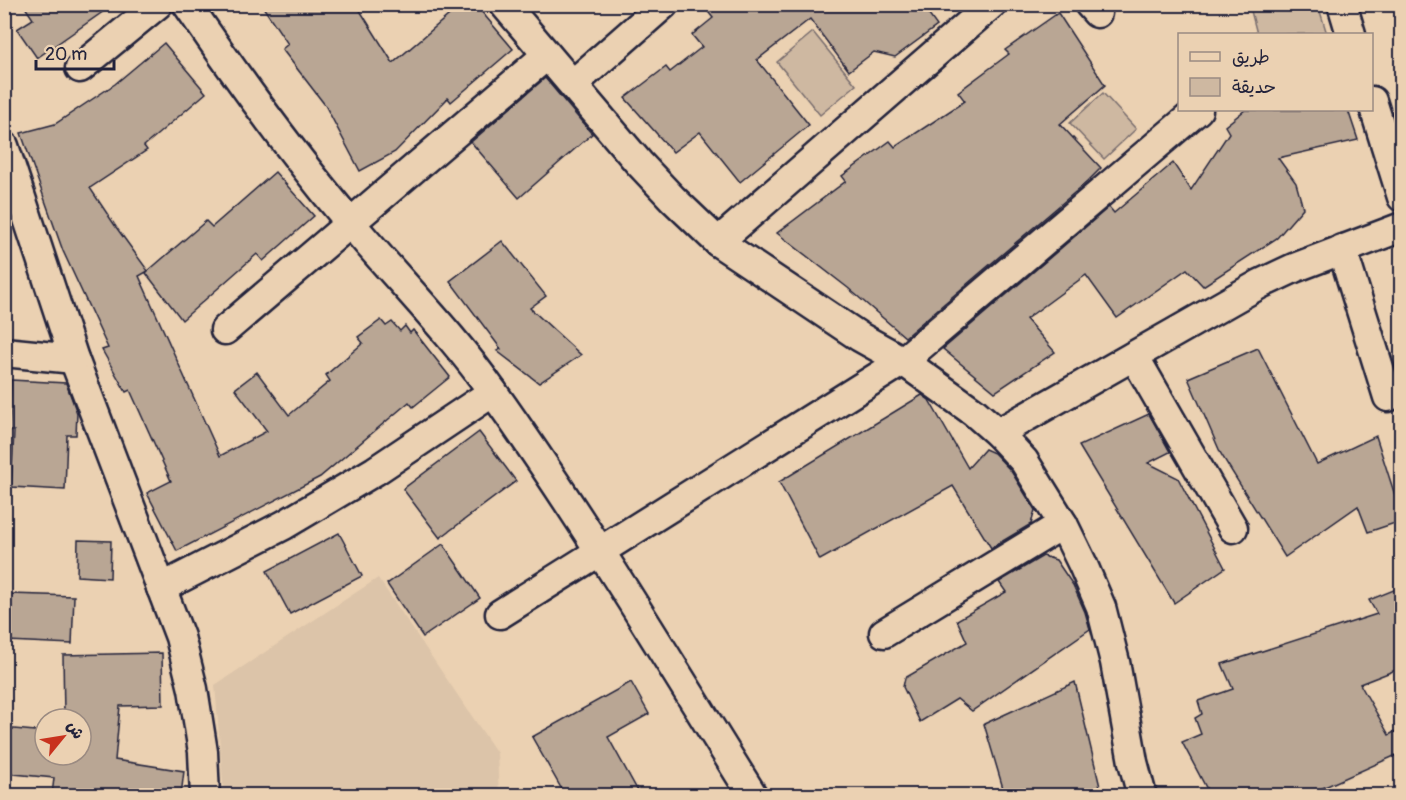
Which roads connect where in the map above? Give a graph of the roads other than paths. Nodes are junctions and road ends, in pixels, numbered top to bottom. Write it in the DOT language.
graph roads {
  1 [pos="158,4"];
  2 [pos="187,4"];
  3 [pos="504,4"];
  4 [pos="664,4"];
  5 [pos="992,4"];
  6 [pos="1341,4"];
  7 [pos="1351,33"];
  8 [pos="546,54"];
  9 [pos="80,68"];
  10 [pos="573,84"];
  11 [pos="1373,107"];
  12 [pos="1197,111"];
  13 [pos="4,146"];
  14 [pos="1401,197"];
  15 [pos="350,223"];
  16 [pos="1401,227"];
  17 [pos="718,242"];
  18 [pos="1342,249"];
  19 [pos="225,330"];
  20 [pos="4,352"];
  21 [pos="1134,356"];
  22 [pos="74,359"];
  23 [pos="903,361"];
  24 [pos="493,392"];
  25 [pos="1388,397"];
  26 [pos="998,433"];
  27 [pos="1063,524"];
  28 [pos="1233,528"];
  29 [pos="600,552"];
  30 [pos="161,588"];
  31 [pos="500,614"];
  32 [pos="885,633"];
  33 [pos="205,795"];
  34 [pos="753,795"];
  35 [pos="1142,795"];
  1 -- 9 [label="street"];
  2 -- 15 [label="street"];
  3 -- 8 [label="street"];
  4 -- 10 [label="street"];
  5 -- 17 [label="street"];
  6 -- 7 [label="street"];
  8 -- 10 [label="street"];
  8 -- 15 [label="street"];
  10 -- 17 [label="street"];
  11 -- 14 [label="street"];
  12 -- 23 [label="street"];
  13 -- 22 [label="street"];
  15 -- 19 [label="street"];
  15 -- 24 [label="street"];
  16 -- 18 [label="street"];
  17 -- 23 [label="street"];
  18 -- 21 [label="street"];
  18 -- 25 [label="street"];
  20 -- 22 [label="street"];
  21 -- 26 [label="street"];
  21 -- 28 [label="street"];
  22 -- 30 [label="street"];
  23 -- 26 [label="street"];
  23 -- 29 [label="street"];
  24 -- 29 [label="street"];
  24 -- 30 [label="street"];
  26 -- 27 [label="street"];
  27 -- 32 [label="street"];
  27 -- 35 [label="street"];
  29 -- 31 [label="street"];
  29 -- 34 [label="street"];
  30 -- 33 [label="street"];
}
